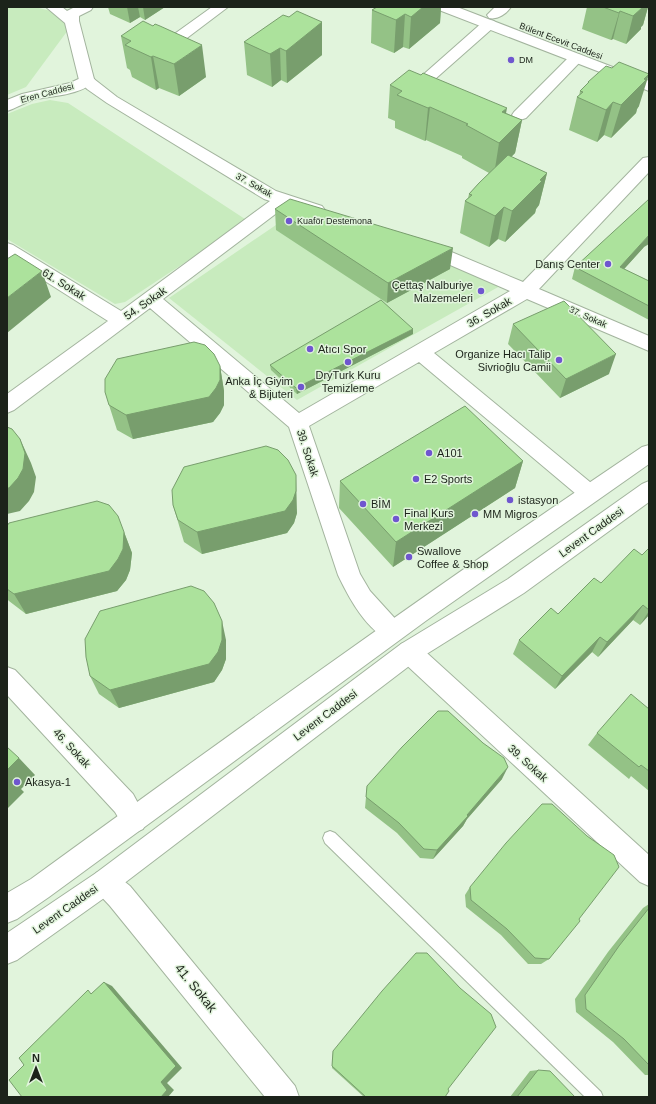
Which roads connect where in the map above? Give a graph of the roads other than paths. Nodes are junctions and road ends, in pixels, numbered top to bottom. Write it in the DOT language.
graph roads {
  1 [pos="53,7"];
  2 [pos="86,7"];
  3 [pos="221,7"];
  4 [pos="444,7"];
  5 [pos="473,7"];
  6 [pos="496,15"];
  7 [pos="72,21"];
  8 [pos="178,38"];
  9 [pos="576,58"];
  10 [pos="429,77"];
  11 [pos="648,77"];
  12 [pos="87,80"];
  13 [pos="7,106"];
  14 [pos="520,115"];
  15 [pos="649,162"];
  16 [pos="283,200"];
  17 [pos="328,213"];
  18 [pos="409,241"];
  19 [pos="7,249"];
  20 [pos="526,290"];
  21 [pos="151,299"];
  22 [pos="121,320"];
  23 [pos="649,344"];
  24 [pos="420,352"];
  25 [pos="7,406"];
  26 [pos="298,423"];
  27 [pos="649,453"];
  28 [pos="648,491"];
  29 [pos="589,493"];
  30 [pos="392,631"];
  31 [pos="409,652"];
  32 [pos="7,678"];
  33 [pos="134,820"];
  34 [pos="330,838"];
  35 [pos="649,873"];
  36 [pos="105,882"];
  37 [pos="7,909"];
  38 [pos="7,950"];
  39 [pos="284,1097"];
  40 [pos="596,1097"];
  1 -- 7 [label="street"];
  2 -- 7 [label="street"];
  3 -- 8 [label="street"];
  4 -- 6 [label="street"];
  5 -- 6 [label="street, Bülent Ecevit Caddesi"];
  6 -- 9 [label="street"];
  6 -- 10 [label="street"];
  6 -- 11 [label="street, Bülent Ecevit Caddesi"];
  7 -- 12 [label="street"];
  9 -- 11 [label="street"];
  9 -- 14 [label="street"];
  12 -- 13 [label="street, Eren Caddesi"];
  12 -- 16 [label="street, 37. Sokak"];
  15 -- 20 [label="street, 36. Sokak"];
  16 -- 17 [label="street, 37. Sokak"];
  16 -- 21 [label="street, 54. Sokak"];
  18 -- 20 [label="street, 37. Sokak"];
  19 -- 22 [label="street, 61. Sokak"];
  20 -- 23 [label="street, 37. Sokak"];
  20 -- 24 [label="street, 36. Sokak"];
  21 -- 22 [label="street, 54. Sokak"];
  21 -- 26 [label="street, 39. Sokak"];
  22 -- 25 [label="street, 54. Sokak"];
  24 -- 26 [label="street, 36. Sokak"];
  24 -- 29 [label="street"];
  26 -- 30 [label="street, 39. Sokak"];
  27 -- 29 [label="street"];
  28 -- 31 [label="street, Levent Caddesi"];
  29 -- 30 [label="street"];
  30 -- 33 [label="street"];
  31 -- 35 [label="street, 39. Sokak"];
  31 -- 36 [label="street, Levent Caddesi"];
  32 -- 33 [label="street, 46. Sokak"];
  33 -- 37 [label="street"];
  34 -- 40 [label="lane"];
  36 -- 38 [label="street, Levent Caddesi"];
  36 -- 39 [label="street, 41. Sokak"];
}
